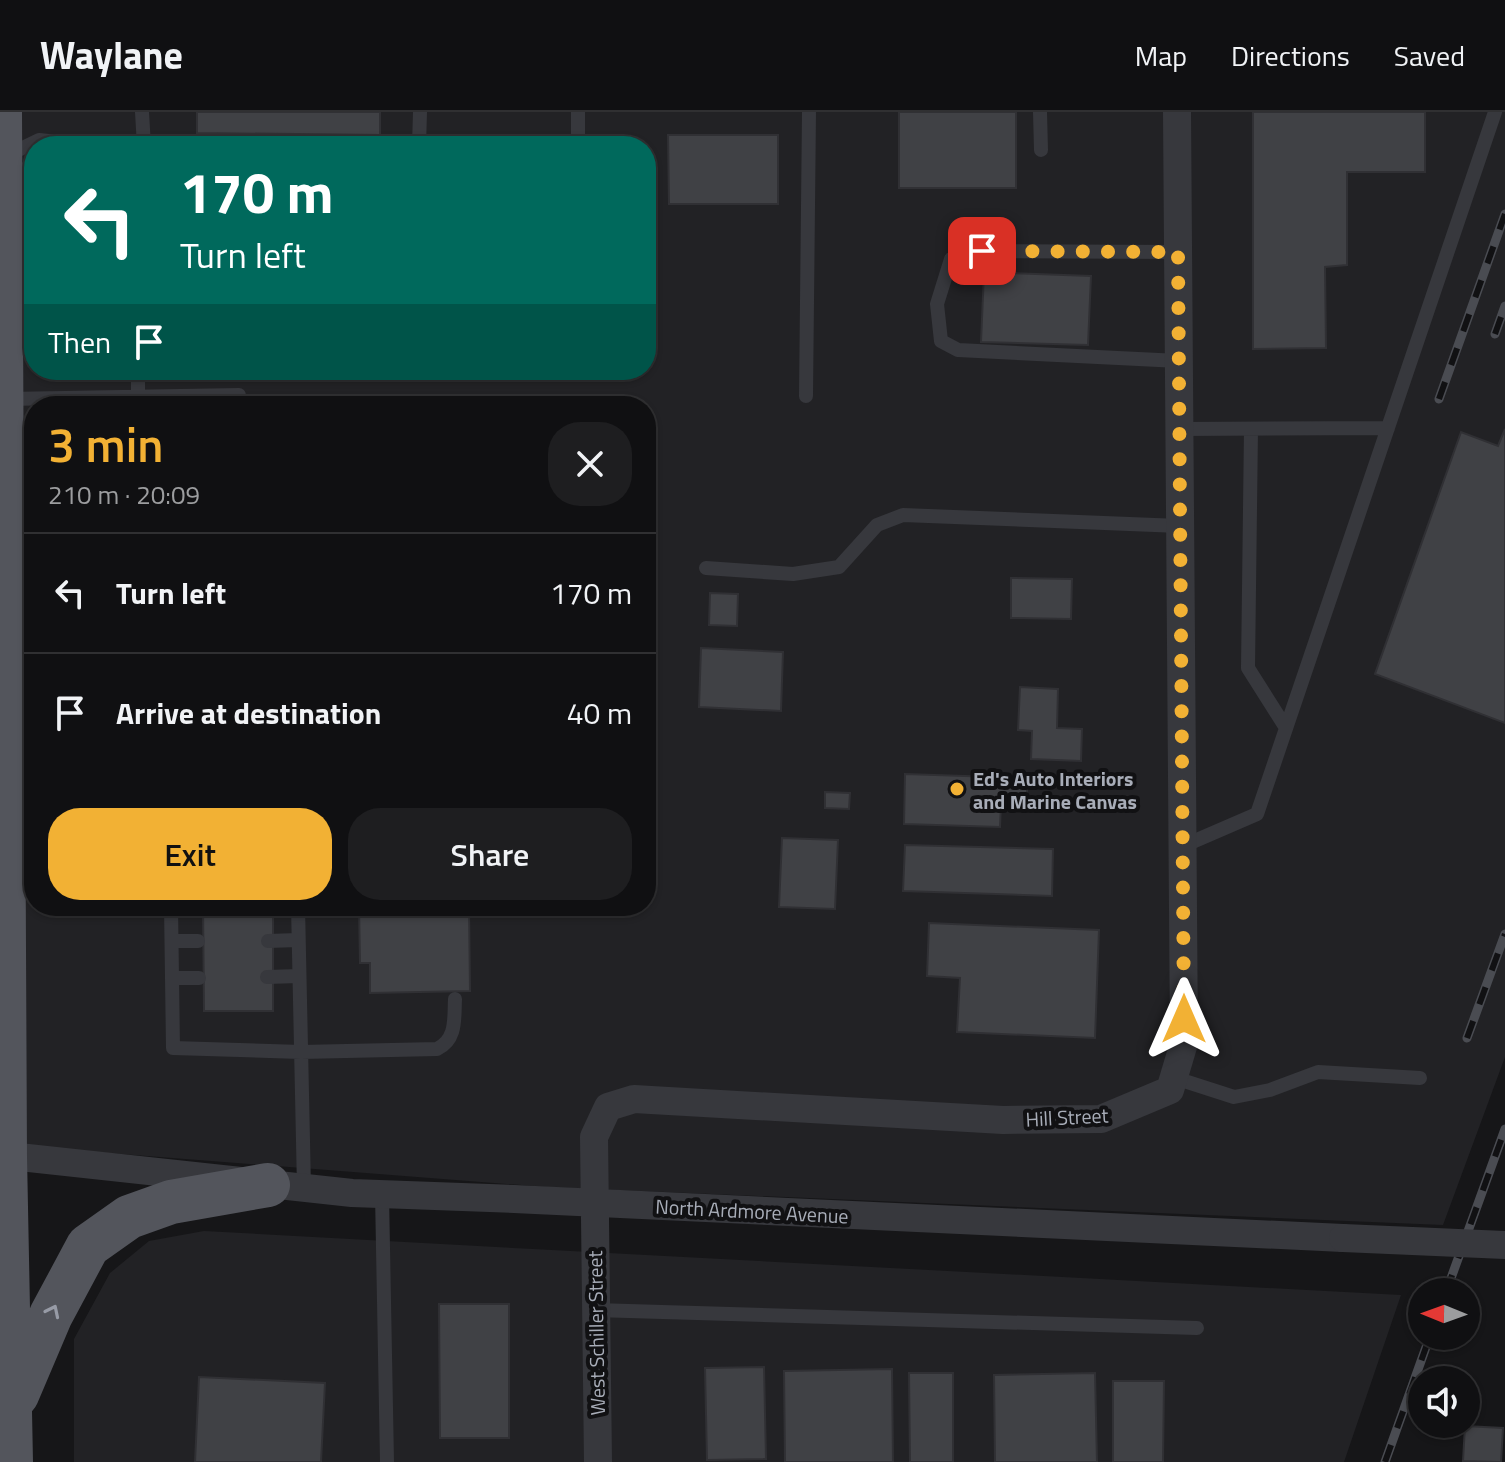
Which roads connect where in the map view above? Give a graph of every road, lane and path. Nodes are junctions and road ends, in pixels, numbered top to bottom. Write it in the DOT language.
graph roads {
  1 [pos="0,112"];
  2 [pos="142,112"];
  3 [pos="420,112"];
  4 [pos="578,112"];
  5 [pos="809,112"];
  6 [pos="1040,112"];
  7 [pos="1177,112"];
  8 [pos="1495,112"];
  9 [pos="143,136"];
  10 [pos="419,136"];
  11 [pos="578,136"];
  12 [pos="24,148"];
  13 [pos="1041,150"];
  14 [pos="1,159"];
  15 [pos="24,171"];
  16 [pos="0,202"];
  17 [pos="1178,252"];
  18 [pos="1179,361"];
  19 [pos="239,395"];
  20 [pos="188,396"];
  21 [pos="806,396"];
  22 [pos="2,399"];
  23 [pos="24,399"];
  24 [pos="1388,428"];
  25 [pos="1180,429"];
  26 [pos="1251,429"];
  27 [pos="1180,526"];
  28 [pos="18,568"];
  29 [pos="706,568"];
  30 [pos="19,715"];
  31 [pos="1286,728"];
  32 [pos="24,833"];
  33 [pos="1183,846"];
  34 [pos="3,854"];
  35 [pos="171,916"];
  36 [pos="298,916"];
  37 [pos="298,940"];
  38 [pos="172,941"];
  39 [pos="198,941"];
  40 [pos="268,941"];
  41 [pos="299,976"];
  42 [pos="267,977"];
  43 [pos="172,978"];
  44 [pos="199,978"];
  45 [pos="455,999"];
  46 [pos="301,1052"];
  47 [pos="1175,1078"];
  48 [pos="1420,1078"];
  49 [pos="2,1156"];
  50 [pos="286,1186"];
  51 [pos="382,1194"];
  52 [pos="593,1204"];
  53 [pos="1505,1245"];
  54 [pos="595,1310"];
  55 [pos="1197,1328"];
  56 [pos="11,1409"];
  57 [pos="11,1462"];
  58 [pos="387,1462"];
  59 [pos="598,1462"];
  1 -- 14 [label="main road"];
  2 -- 9 [label="lane"];
  3 -- 10 [label="lane"];
  4 -- 11 [label="lane"];
  5 -- 21 [label="lane"];
  6 -- 13 [label="lane"];
  7 -- 17 [label="street"];
  8 -- 24 [label="lane"];
  12 -- 14 [label="lane"];
  14 -- 15 [label="lane"];
  14 -- 16 [label="main road"];
  16 -- 22 [label="main road"];
  17 -- 18 [label="street"];
  17 -- 18 [label="lane"];
  18 -- 25 [label="street"];
  19 -- 20 [label="lane"];
  22 -- 23 [label="lane"];
  22 -- 28 [label="main road"];
  24 -- 26 [label="lane"];
  24 -- 31 [label="lane"];
  25 -- 26 [label="lane"];
  25 -- 27 [label="street"];
  26 -- 31 [label="lane"];
  27 -- 29 [label="lane"];
  27 -- 33 [label="street"];
  28 -- 30 [label="main road"];
  30 -- 34 [label="main road"];
  31 -- 33 [label="lane"];
  32 -- 34 [label="lane"];
  33 -- 47 [label="street"];
  34 -- 49 [label="main road"];
  35 -- 38 [label="lane"];
  36 -- 37 [label="lane"];
  37 -- 40 [label="lane"];
  37 -- 41 [label="lane"];
  38 -- 39 [label="lane"];
  38 -- 43 [label="lane"];
  41 -- 42 [label="lane"];
  41 -- 46 [label="lane"];
  43 -- 44 [label="lane"];
  43 -- 46 [label="lane"];
  45 -- 46 [label="lane"];
  46 -- 50 [label="lane"];
  47 -- 48 [label="lane"];
  47 -- 52 [label="street, Hill Street"];
  49 -- 50 [label="street, North Ardmore Avenue"];
  49 -- 56 [label="main road"];
  50 -- 51 [label="street, North Ardmore Avenue"];
  56 -- 50 [label="main road, one-way"];
  51 -- 52 [label="street, North Ardmore Avenue"];
  51 -- 58 [label="lane"];
  52 -- 53 [label="street, North Ardmore Avenue, bridge"];
  52 -- 54 [label="street, West Schiller Street"];
  54 -- 55 [label="lane"];
  54 -- 59 [label="street, West Schiller Street"];
  56 -- 57 [label="main road"];
}
